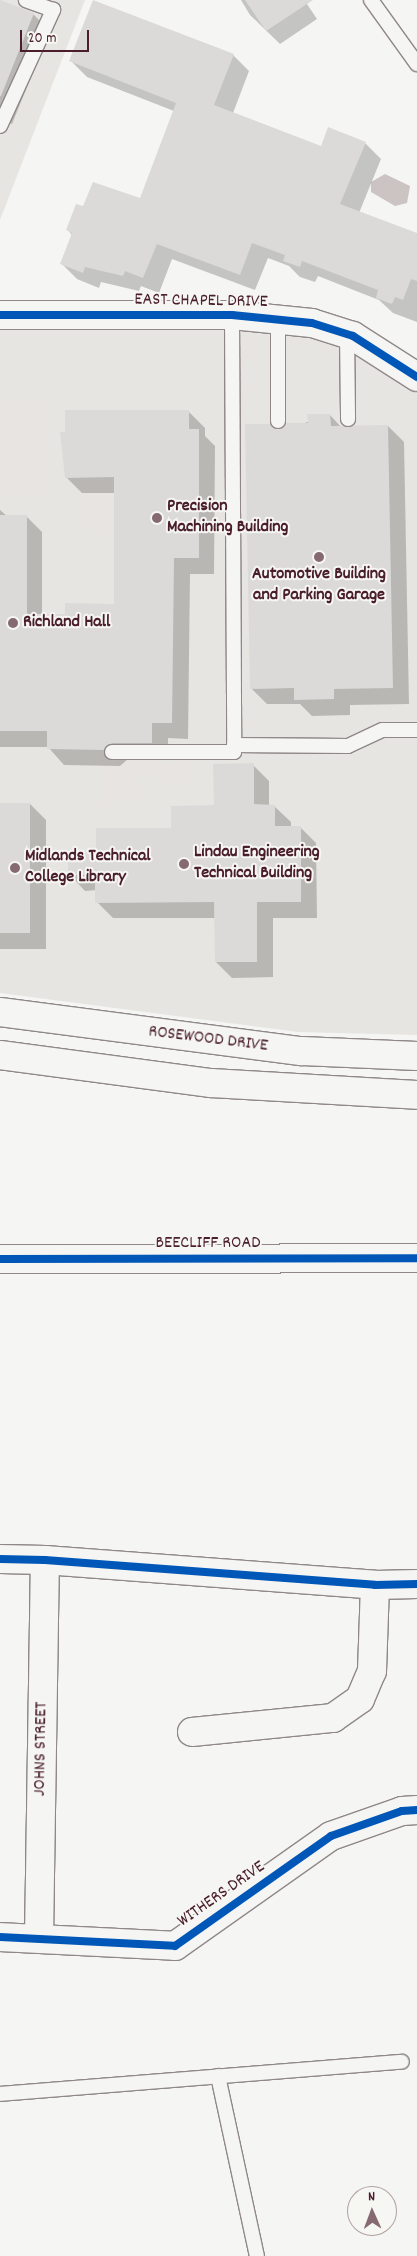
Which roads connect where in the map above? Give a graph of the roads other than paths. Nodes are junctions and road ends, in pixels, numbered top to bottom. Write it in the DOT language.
graph roads {
  1 [pos="26,0"];
  2 [pos="371,0"];
  3 [pos="417,64"];
  4 [pos="0,126"];
  5 [pos="0,315"];
  6 [pos="232,316"];
  7 [pos="278,318"];
  8 [pos="347,333"];
  9 [pos="417,377"];
  10 [pos="348,419"];
  11 [pos="278,421"];
  12 [pos="417,730"];
  13 [pos="234,745"];
  14 [pos="112,752"];
  15 [pos="0,1012"];
  16 [pos="0,1055"];
  17 [pos="417,1056"];
  18 [pos="417,1095"];
  19 [pos="417,1258"];
  20 [pos="0,1259"];
  21 [pos="0,1559"];
  22 [pos="45,1560"];
  23 [pos="417,1584"];
  24 [pos="375,1585"];
  25 [pos="192,1732"];
  26 [pos="417,1810"];
  27 [pos="0,1937"];
  28 [pos="39,1938"];
  29 [pos="402,2062"];
  30 [pos="218,2076"];
  31 [pos="0,2094"];
  32 [pos="257,2256"];
  1 -- 4 [label="lane"];
  2 -- 3 [label="lane"];
  5 -- 6 [label="street, EAST CHAPEL DRIVE"];
  6 -- 7 [label="street, EAST CHAPEL DRIVE"];
  6 -- 13 [label="lane"];
  7 -- 8 [label="street, EAST CHAPEL DRIVE"];
  7 -- 11 [label="lane"];
  8 -- 9 [label="street, EAST CHAPEL DRIVE"];
  8 -- 10 [label="lane"];
  12 -- 13 [label="lane"];
  13 -- 14 [label="lane"];
  15 -- 17 [label="street, ROSEWOOD DRIVE"];
  16 -- 18 [label="street"];
  19 -- 20 [label="street, BEECLIFF ROAD"];
  21 -- 22 [label="street"];
  22 -- 24 [label="street"];
  22 -- 28 [label="street, JOHNS STREET"];
  23 -- 24 [label="street"];
  24 -- 25 [label="street"];
  26 -- 28 [label="street, WITHERS DRIVE"];
  27 -- 28 [label="street, WITHERS DRIVE"];
  29 -- 30 [label="lane"];
  30 -- 31 [label="lane"];
  30 -- 32 [label="lane"];
}
